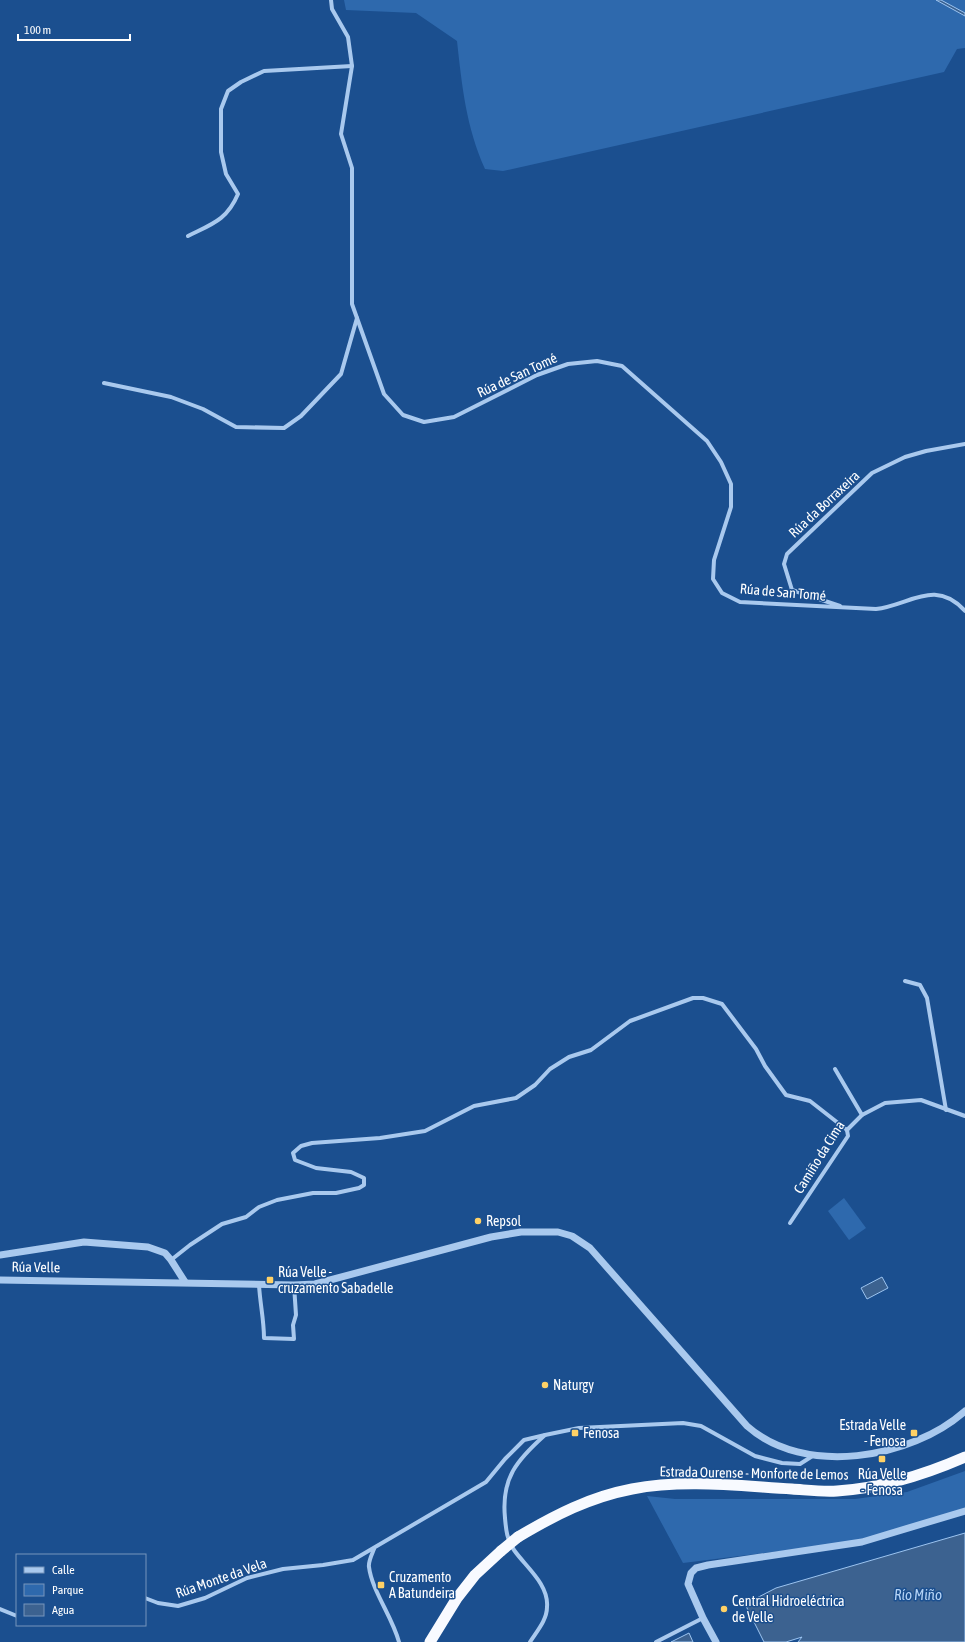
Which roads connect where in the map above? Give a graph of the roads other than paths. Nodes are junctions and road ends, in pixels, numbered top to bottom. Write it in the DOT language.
graph roads {
  1 [pos="331,0"];
  2 [pos="352,66"];
  3 [pos="188,236"];
  4 [pos="357,318"];
  5 [pos="104,383"];
  6 [pos="965,444"];
  7 [pos="844,608"];
  8 [pos="965,611"];
  9 [pos="905,981"];
  10 [pos="835,1069"];
  11 [pos="946,1110"];
  12 [pos="862,1115"];
  13 [pos="965,1116"];
  14 [pos="847,1130"];
  15 [pos="790,1223"];
  16 [pos="0,1255"];
  17 [pos="171,1260"];
  18 [pos="0,1280"];
  19 [pos="185,1282"];
  20 [pos="259,1284"];
  21 [pos="294,1285"];
  22 [pos="965,1411"];
  23 [pos="545,1435"];
  24 [pos="816,1454"];
  25 [pos="961,1459"];
  26 [pos="965,1511"];
  27 [pos="374,1549"];
  28 [pos="146,1598"];
  29 [pos="0,1609"];
  30 [pos="16,1616"];
  31 [pos="703,1618"];
  32 [pos="399,1642"];
  33 [pos="430,1642"];
  34 [pos="530,1642"];
  35 [pos="656,1642"];
  36 [pos="716,1642"];
  1 -- 2 [label="street, Rúa de San Tomé"];
  2 -- 3 [label="street"];
  2 -- 4 [label="street, Rúa de San Tomé"];
  4 -- 5 [label="street"];
  4 -- 7 [label="street, Rúa de San Tomé"];
  6 -- 7 [label="street, Rúa da Borraxeira"];
  7 -- 8 [label="street, Rúa de San Tomé"];
  9 -- 11 [label="street"];
  10 -- 12 [label="street"];
  11 -- 12 [label="street, Camiño da Cima"];
  11 -- 13 [label="street, Camiño da Cima"];
  12 -- 14 [label="street, Camiño da Cima"];
  14 -- 15 [label="street, Camiño da Cima"];
  14 -- 17 [label="street"];
  16 -- 17 [label="street"];
  17 -- 19 [label="street"];
  18 -- 19 [label="street, Rúa Velle"];
  19 -- 20 [label="street, Rúa Velle"];
  20 -- 21 [label="street, Rúa Velle"];
  20 -- 21 [label="street"];
  21 -- 24 [label="street, Rúa Velle"];
  22 -- 24 [label="street, Rúa Velle"];
  23 -- 24 [label="street, Rúa Monte da Vela"];
  23 -- 27 [label="street, Rúa Monte da Vela"];
  23 -- 34 [label="street"];
  25 -- 33 [label="highway, Estrada Ourense - Monforte de Lemos, bridge"];
  26 -- 31 [label="street"];
  27 -- 28 [label="street, Rúa Monte da Vela"];
  27 -- 32 [label="street"];
  29 -- 30 [label="street"];
  31 -- 35 [label="street"];
  31 -- 36 [label="street"];
}
